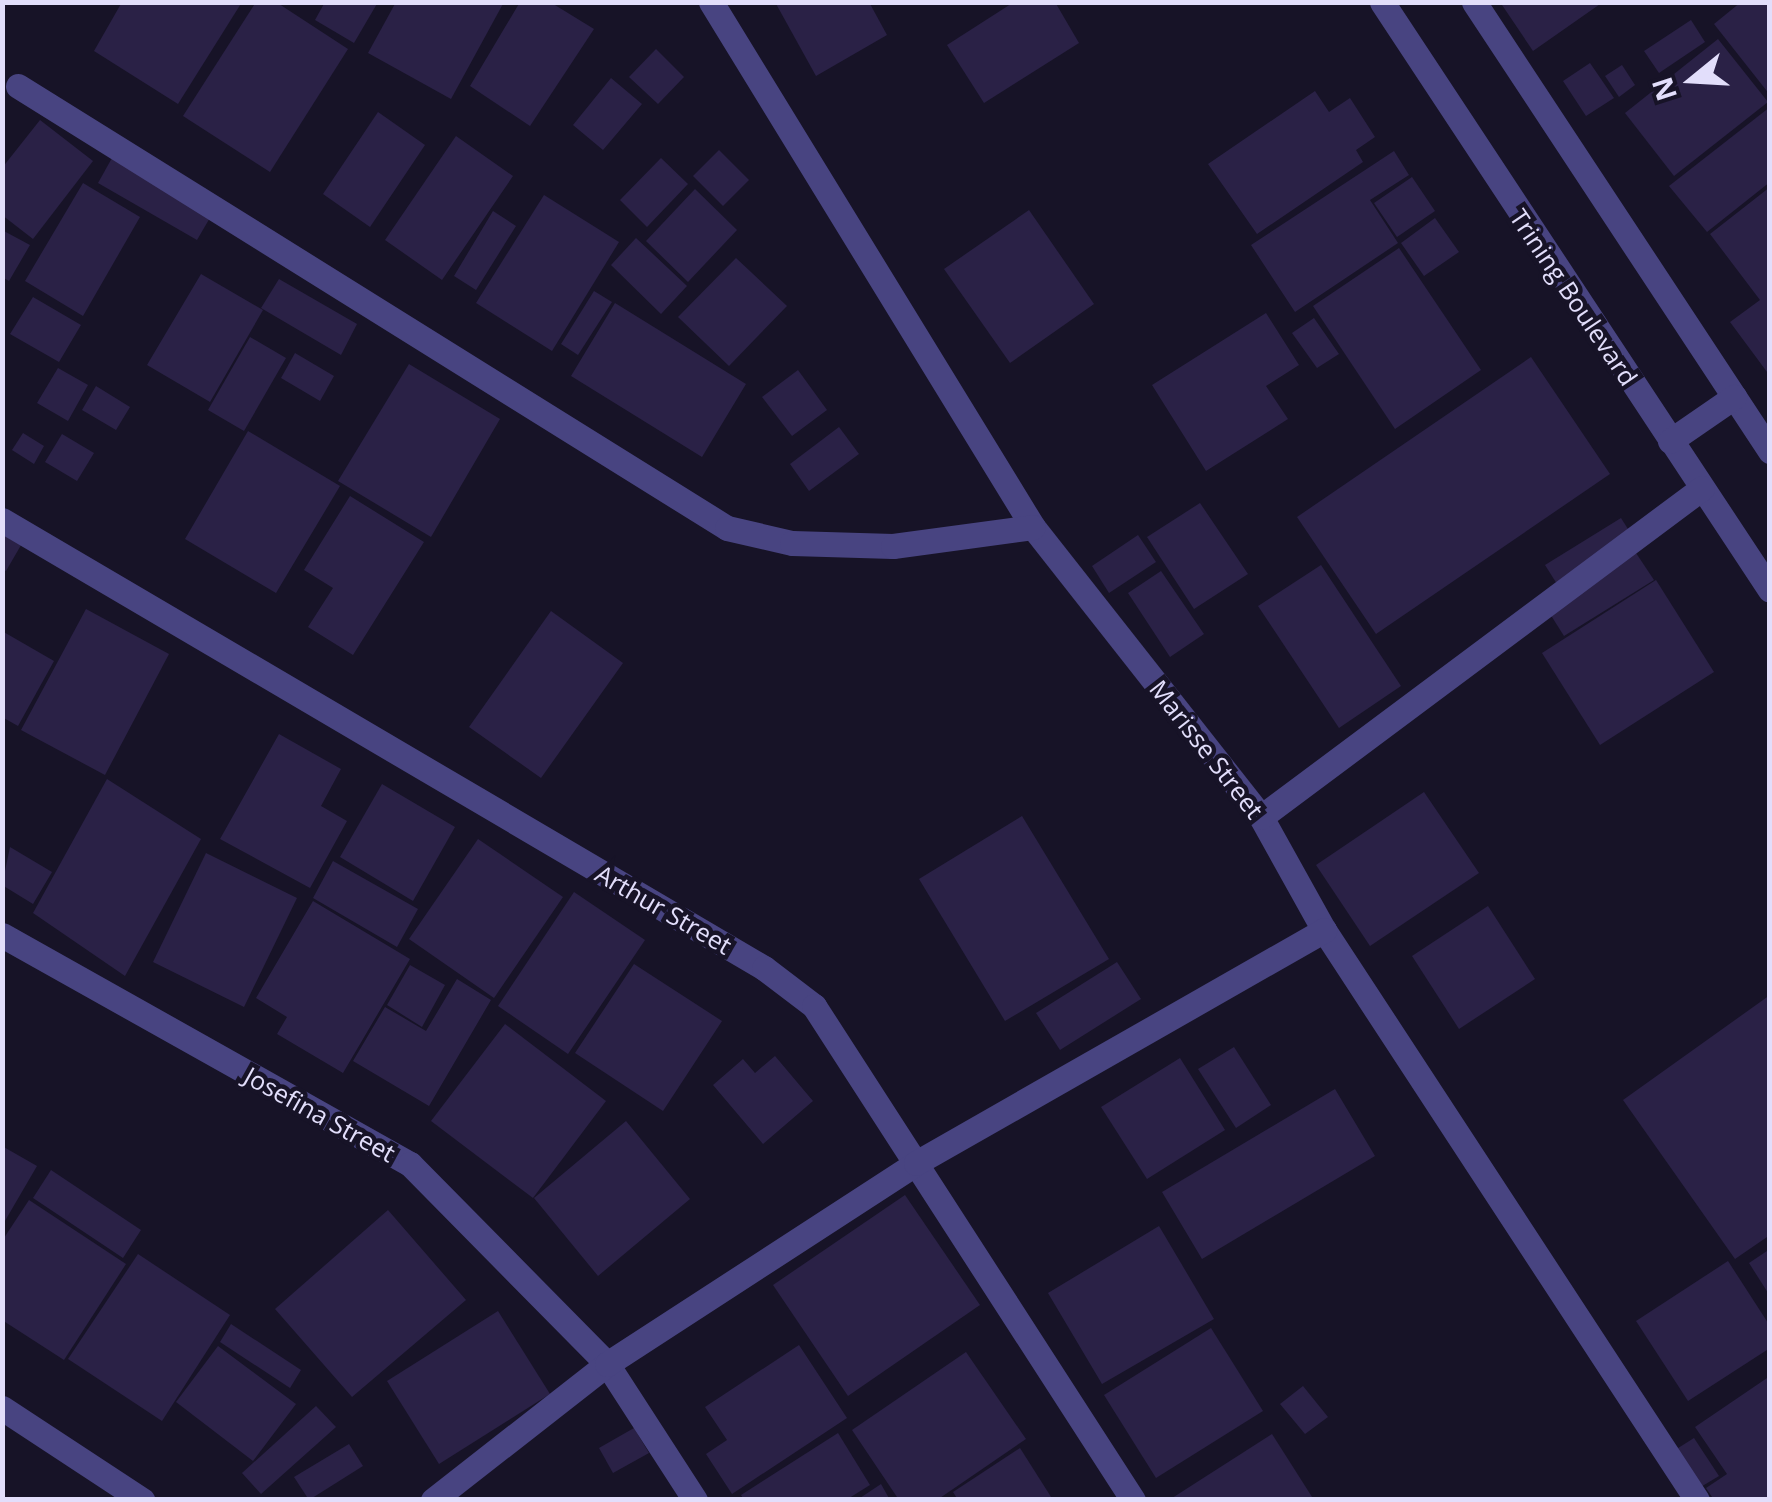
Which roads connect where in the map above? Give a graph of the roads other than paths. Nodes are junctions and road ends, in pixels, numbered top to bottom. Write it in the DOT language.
graph roads {
  1 [pos="711,2"];
  2 [pos="1382,2"];
  3 [pos="1474,2"];
  4 [pos="18,86"];
  5 [pos="1734,397"];
  6 [pos="1670,441"];
  7 [pos="1770,451"];
  8 [pos="1702,488"];
  9 [pos="2,520"];
  10 [pos="1033,528"];
  11 [pos="1770,590"];
  12 [pos="1261,816"];
  13 [pos="1324,930"];
  14 [pos="2,935"];
  15 [pos="916,1163"];
  16 [pos="607,1364"];
  17 [pos="2,1408"];
  18 [pos="142,1500"];
  19 [pos="433,1500"];
  20 [pos="695,1500"];
  21 [pos="1133,1500"];
  22 [pos="1697,1500"];
  1 -- 10 [label="street, Marisse Street"];
  2 -- 6 [label="street, Trining Boulevard"];
  3 -- 5 [label="street"];
  4 -- 10 [label="street"];
  5 -- 6 [label="street"];
  5 -- 7 [label="street"];
  6 -- 8 [label="street, Trining Boulevard"];
  8 -- 11 [label="street, Trining Boulevard"];
  8 -- 12 [label="street"];
  9 -- 15 [label="street, Arthur Street"];
  10 -- 12 [label="street, Marisse Street"];
  12 -- 13 [label="street, Marisse Street"];
  13 -- 15 [label="street"];
  13 -- 22 [label="street, Marisse Street"];
  14 -- 16 [label="street, Josefina Street"];
  15 -- 16 [label="street"];
  15 -- 21 [label="street, Arthur Street"];
  16 -- 19 [label="street"];
  16 -- 20 [label="street, Josefina Street"];
  17 -- 18 [label="street"];
}
